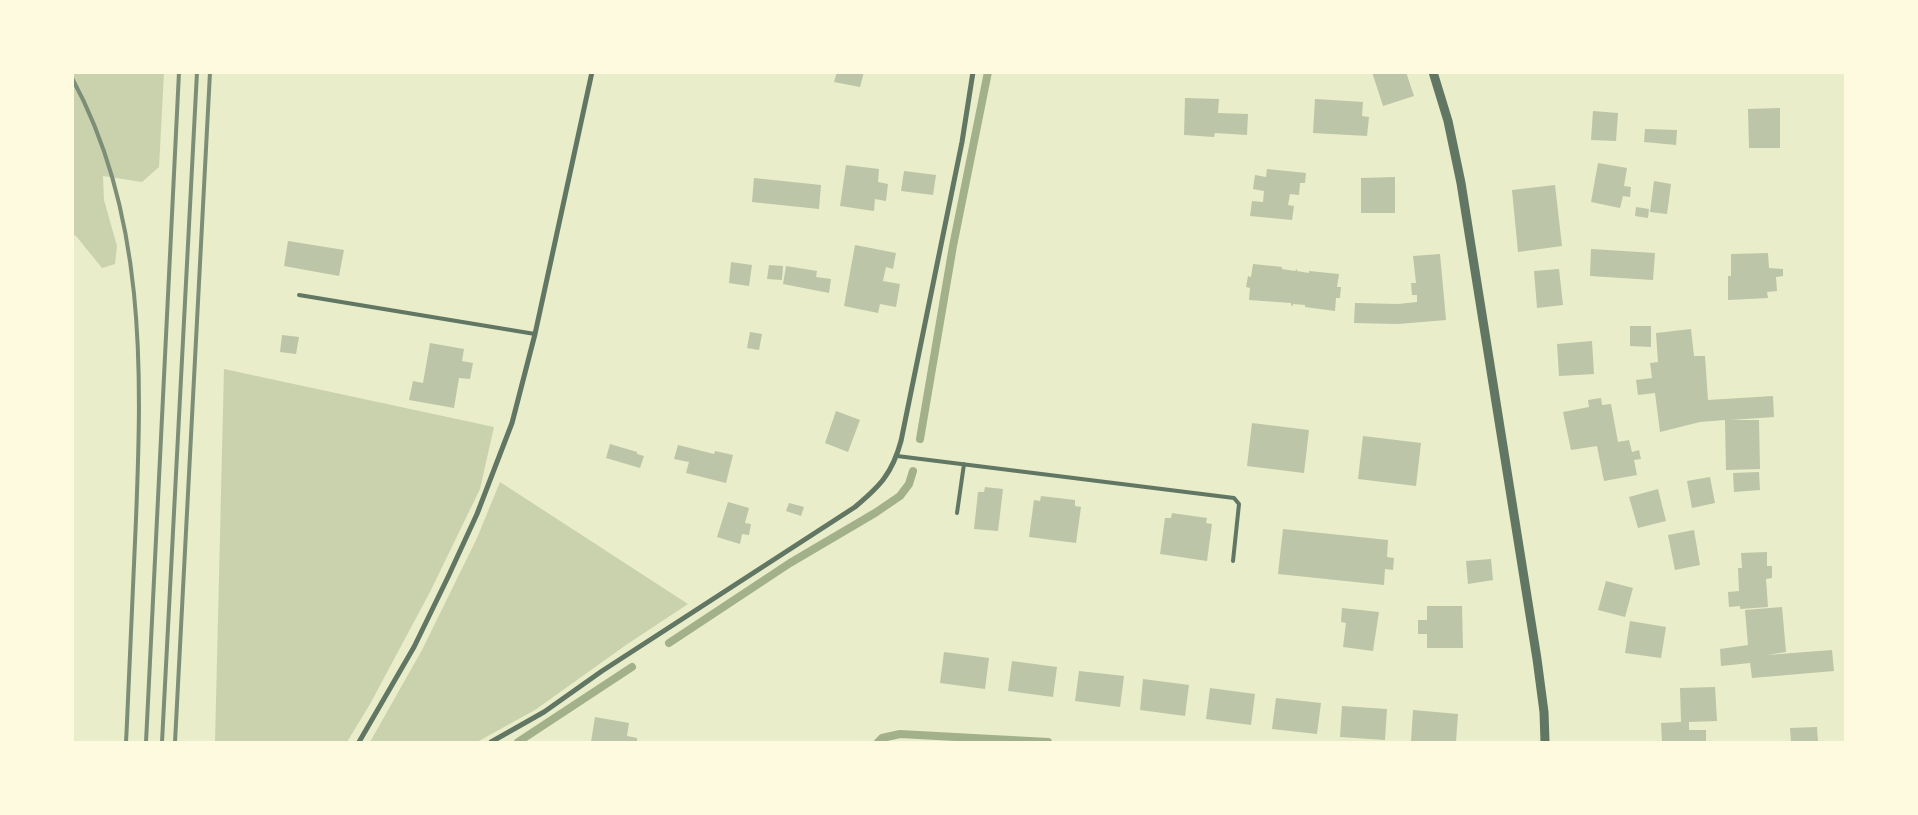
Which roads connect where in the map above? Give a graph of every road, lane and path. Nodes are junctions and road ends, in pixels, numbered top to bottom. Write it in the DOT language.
graph roads {
  1 [pos="592,72"];
  2 [pos="973,72"];
  3 [pos="1433,72"];
  4 [pos="299,296"];
  5 [pos="535,334"];
  6 [pos="897,456"];
  7 [pos="964,464"];
  8 [pos="957,513"];
  9 [pos="1233,561"];
  10 [pos="359,742"];
  11 [pos="491,742"];
  12 [pos="1545,742"];
  1 -- 5 [label="street"];
  2 -- 6 [label="street"];
  3 -- 12 [label="street"];
  4 -- 5 [label="lane"];
  5 -- 10 [label="street"];
  6 -- 7 [label="lane"];
  6 -- 11 [label="street"];
  7 -- 8 [label="lane"];
  7 -- 9 [label="lane"];
}
